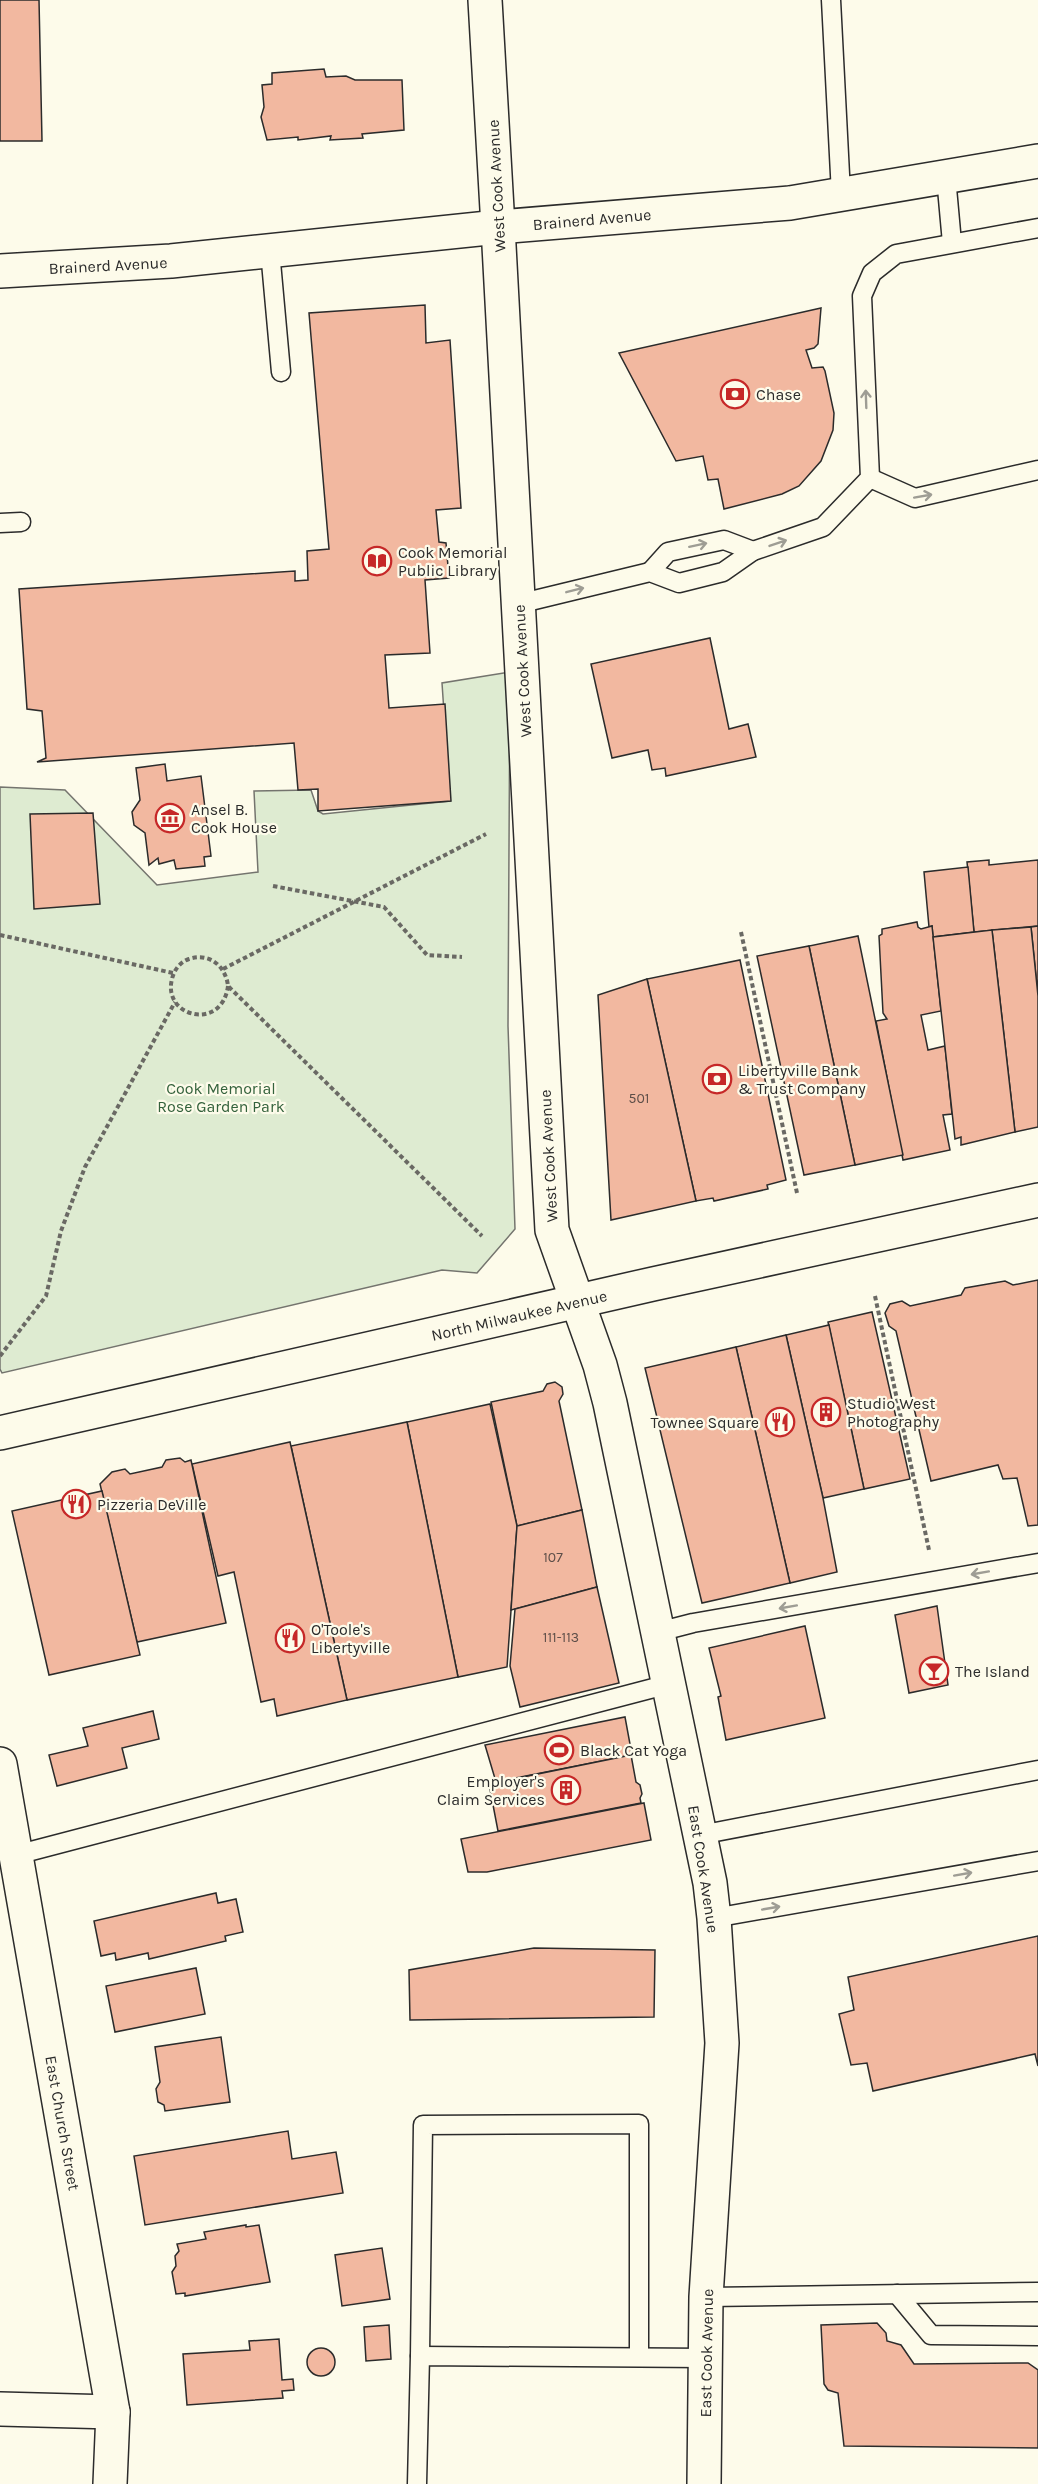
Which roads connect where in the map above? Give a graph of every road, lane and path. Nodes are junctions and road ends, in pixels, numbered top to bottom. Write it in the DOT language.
graph roads {
  1 [pos="485,0"];
  2 [pos="831,0"];
  3 [pos="1038,160"];
  4 [pos="946,177"];
  5 [pos="841,194"];
  6 [pos="498,227"];
  7 [pos="1038,228"];
  8 [pos="952,243"];
  9 [pos="270,251"];
  10 [pos="0,271"];
  11 [pos="281,372"];
  12 [pos="1038,470"];
  13 [pos="870,478"];
  14 [pos="21,522"];
  15 [pos="0,523"];
  16 [pos="753,551"];
  17 [pos="650,572"];
  18 [pos="518,604"];
  19 [pos="486,834"];
  20 [pos="273,886"];
  21 [pos="354,902"];
  22 [pos="741,932"];
  23 [pos="0,934"];
  24 [pos="462,957"];
  25 [pos="223,969"];
  26 [pos="173,973"];
  27 [pos="228,986"];
  28 [pos="175,1002"];
  29 [pos="797,1193"];
  30 [pos="1038,1200"];
  31 [pos="482,1236"];
  32 [pos="875,1296"];
  33 [pos="577,1302"];
  34 [pos="0,1356"];
  35 [pos="0,1433"];
  36 [pos="1038,1563"];
  37 [pos="936,1581"];
  38 [pos="658,1632"];
  39 [pos="669,1684"];
  40 [pos="0,1764"];
  41 [pos="1038,1770"];
  42 [pos="700,1835"];
  43 [pos="16,1855"];
  44 [pos="1038,1861"];
  45 [pos="714,1918"];
  46 [pos="1038,2292"];
  47 [pos="897,2294"];
  48 [pos="706,2298"];
  49 [pos="1038,2336"];
  50 [pos="420,2356"];
  51 [pos="639,2357"];
  52 [pos="705,2358"];
  53 [pos="0,2409"];
  54 [pos="113,2412"];
  55 [pos="110,2484"];
  56 [pos="417,2484"];
  57 [pos="704,2484"];
  1 -- 6 [label="street, West Cook Avenue"];
  2 -- 5 [label="lane"];
  3 -- 4 [label="street, Brainerd Avenue"];
  4 -- 5 [label="street, Brainerd Avenue"];
  4 -- 8 [label="lane"];
  5 -- 6 [label="street, Brainerd Avenue"];
  6 -- 9 [label="street, Brainerd Avenue"];
  6 -- 18 [label="street, West Cook Avenue"];
  7 -- 8 [label="lane"];
  13 -- 8 [label="lane, one-way"];
  9 -- 10 [label="street, Brainerd Avenue"];
  9 -- 11 [label="lane"];
  13 -- 12 [label="lane, one-way"];
  16 -- 13 [label="lane, one-way"];
  14 -- 15 [label="lane"];
  16 -- 17 [label="lane"];
  17 -- 16 [label="lane, one-way"];
  18 -- 17 [label="lane, one-way"];
  18 -- 33 [label="street, West Cook Avenue"];
  19 -- 21 [label="path"];
  20 -- 21 [label="path"];
  21 -- 24 [label="path"];
  21 -- 25 [label="path"];
  22 -- 29 [label="path"];
  23 -- 26 [label="path"];
  25 -- 26 [label="path"];
  25 -- 27 [label="path"];
  26 -- 28 [label="path"];
  27 -- 28 [label="path"];
  27 -- 31 [label="path"];
  28 -- 34 [label="path"];
  30 -- 33 [label="street, North Milwaukee Avenue"];
  32 -- 37 [label="path"];
  33 -- 35 [label="street, North Milwaukee Avenue"];
  33 -- 38 [label="street, East Cook Avenue"];
  36 -- 37 [label="lane, one-way"];
  37 -- 38 [label="lane, one-way"];
  38 -- 39 [label="street, East Cook Avenue"];
  39 -- 42 [label="street, East Cook Avenue"];
  39 -- 43 [label="lane"];
  40 -- 43 [label="street, East Church Street"];
  41 -- 42 [label="lane"];
  42 -- 45 [label="street, East Cook Avenue"];
  43 -- 54 [label="street, East Church Street"];
  45 -- 44 [label="lane, one-way"];
  45 -- 48 [label="street, East Cook Avenue"];
  46 -- 47 [label="lane"];
  47 -- 48 [label="lane"];
  47 -- 49 [label="lane"];
  48 -- 52 [label="street, East Cook Avenue"];
  50 -- 51 [label="lane"];
  50 -- 51 [label="lane"];
  50 -- 56 [label="lane"];
  51 -- 52 [label="lane"];
  52 -- 57 [label="street, East Cook Avenue"];
  53 -- 54 [label="street"];
  54 -- 55 [label="street, East Church Street"];
}
